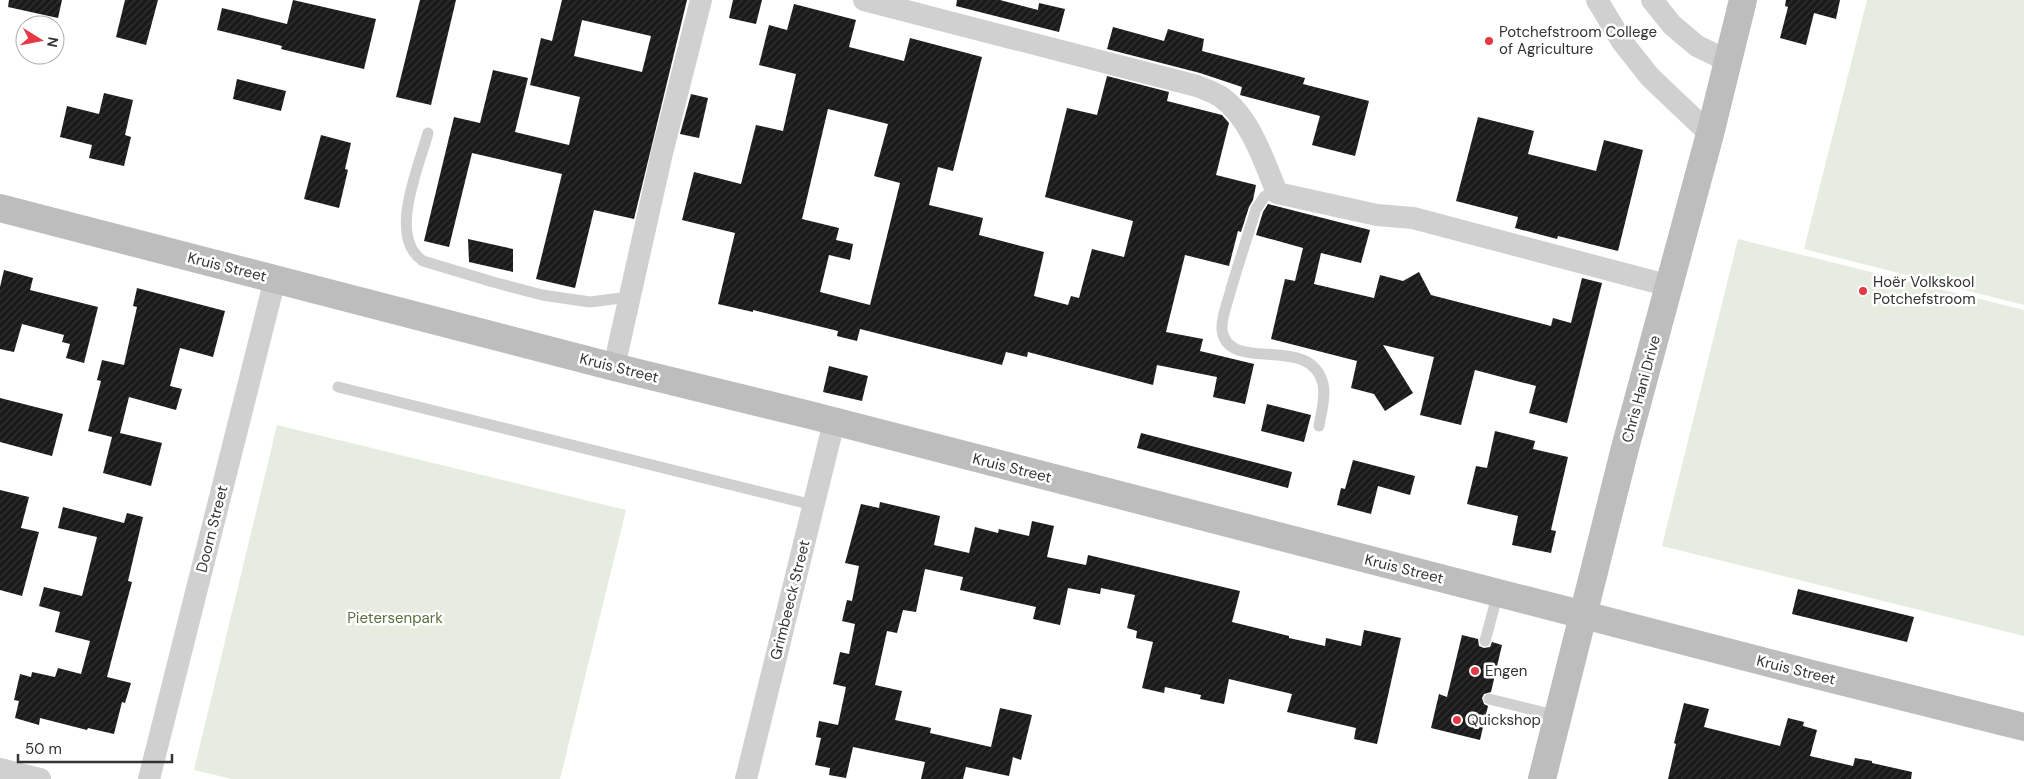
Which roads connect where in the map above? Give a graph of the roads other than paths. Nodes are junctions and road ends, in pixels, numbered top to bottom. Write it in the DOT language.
graph roads {
  1 [pos="701,0"];
  2 [pos="864,0"];
  3 [pos="1597,0"];
  4 [pos="1652,0"];
  5 [pos="1743,0"];
  6 [pos="1728,61"];
  7 [pos="428,133"];
  8 [pos="1710,134"];
  9 [pos="1277,193"];
  10 [pos="0,208"];
  11 [pos="276,279"];
  12 [pos="1670,286"];
  13 [pos="629,297"];
  14 [pos="614,366"];
  15 [pos="338,387"];
  16 [pos="834,422"];
  17 [pos="1318,426"];
  18 [pos="813,505"];
  19 [pos="1498,593"];
  20 [pos="1584,614"];
  21 [pos="1485,641"];
  22 [pos="1489,699"];
  23 [pos="1558,716"];
  24 [pos="2024,726"];
  25 [pos="0,769"];
  26 [pos="40,779"];
  27 [pos="149,779"];
  28 [pos="746,779"];
  29 [pos="1542,779"];
  1 -- 13 [label="street"];
  2 -- 9 [label="street"];
  3 -- 8 [label="street"];
  4 -- 6 [label="street"];
  5 -- 6 [label="street, Chris Hani Drive"];
  6 -- 8 [label="street, Chris Hani Drive"];
  7 -- 13 [label="lane"];
  8 -- 12 [label="street, Chris Hani Drive"];
  9 -- 12 [label="street"];
  9 -- 17 [label="lane"];
  10 -- 11 [label="street, Kruis Street"];
  11 -- 14 [label="street, Kruis Street"];
  11 -- 27 [label="street, Doorn Street"];
  12 -- 20 [label="street, Chris Hani Drive"];
  13 -- 14 [label="street"];
  14 -- 16 [label="street, Kruis Street"];
  15 -- 18 [label="lane"];
  16 -- 18 [label="street, Grimbeeck Street"];
  16 -- 19 [label="street, Kruis Street"];
  18 -- 28 [label="street, Grimbeeck Street"];
  19 -- 20 [label="street, Kruis Street"];
  19 -- 21 [label="lane"];
  20 -- 23 [label="street, Chris Hani Drive"];
  20 -- 24 [label="street, Kruis Street"];
  22 -- 23 [label="lane"];
  23 -- 29 [label="street, Chris Hani Drive"];
  25 -- 26 [label="street"];
}
